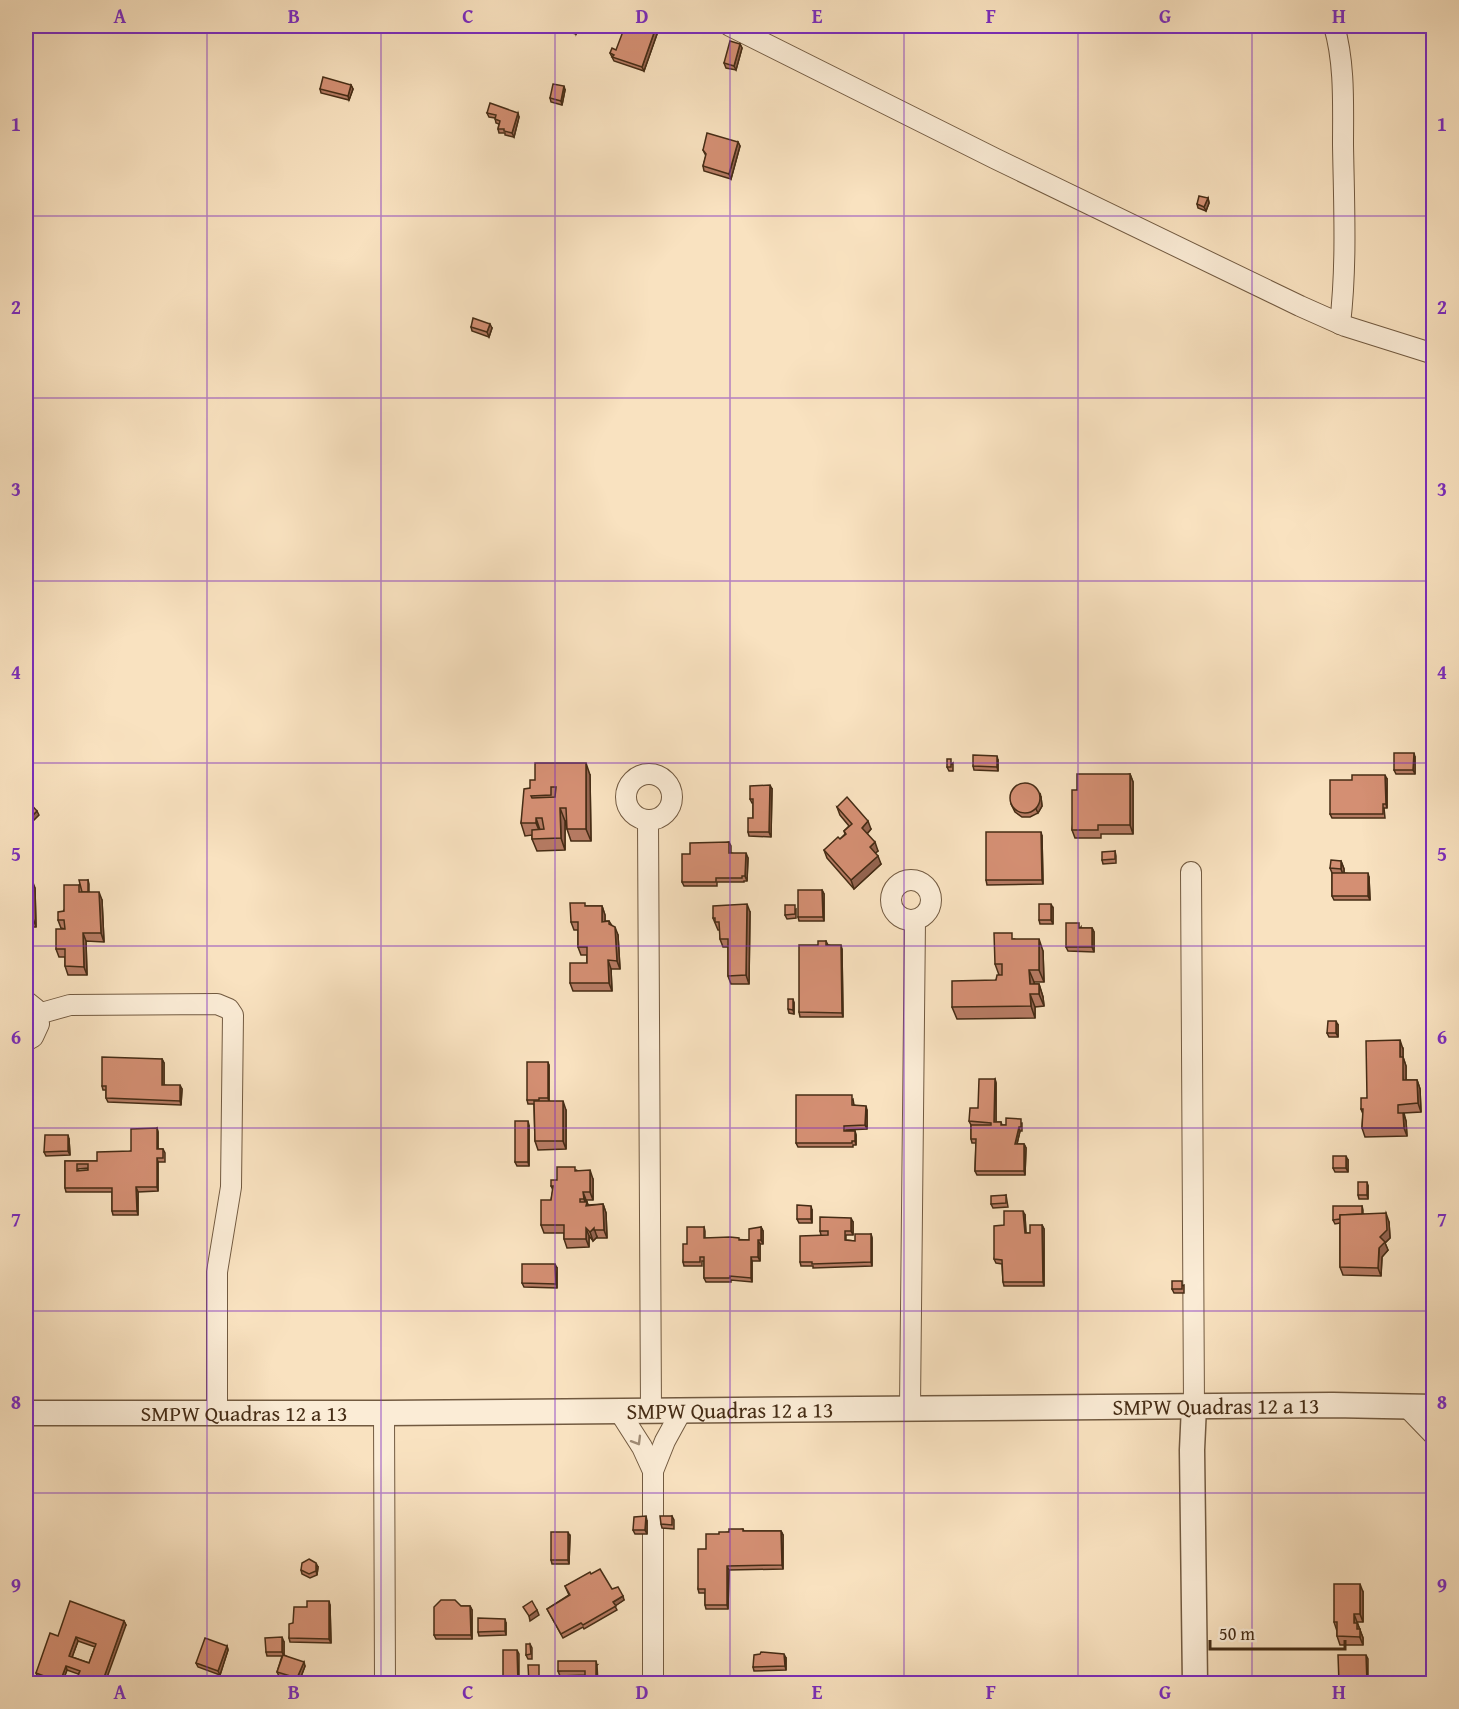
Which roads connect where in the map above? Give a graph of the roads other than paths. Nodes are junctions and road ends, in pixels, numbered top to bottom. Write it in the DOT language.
graph roads {
  1 [pos="730,26"];
  2 [pos="1334,26"];
  3 [pos="1340,324"];
  4 [pos="1434,354"];
  5 [pos="648,821"];
  6 [pos="1191,872"];
  7 [pos="915,920"];
  8 [pos="32,1008"];
  9 [pos="26,1041"];
  10 [pos="1194,1406"];
  11 [pos="1406,1406"];
  12 [pos="910,1407"];
  13 [pos="1434,1407"];
  14 [pos="682,1410"];
  15 [pos="619,1411"];
  16 [pos="651,1411"];
  17 [pos="217,1412"];
  18 [pos="26,1413"];
  19 [pos="384,1413"];
  20 [pos="1434,1435"];
  21 [pos="653,1471"];
  22 [pos="385,1683"];
  23 [pos="653,1683"];
  24 [pos="1195,1683"];
  1 -- 3 [label="street"];
  2 -- 3 [label="street"];
  3 -- 4 [label="street"];
  5 -- 16 [label="street"];
  6 -- 10 [label="street"];
  7 -- 12 [label="street"];
  8 -- 9 [label="street"];
  8 -- 17 [label="street"];
  10 -- 11 [label="street, SMPW Quadras 12 a 13"];
  10 -- 12 [label="street, SMPW Quadras 12 a 13"];
  10 -- 24 [label="street"];
  11 -- 13 [label="street, SMPW Quadras 12 a 13"];
  11 -- 20 [label="street"];
  12 -- 14 [label="street, SMPW Quadras 12 a 13"];
  14 -- 16 [label="street, SMPW Quadras 12 a 13"];
  14 -- 21 [label="street"];
  15 -- 16 [label="street, SMPW Quadras 12 a 13"];
  15 -- 19 [label="street, SMPW Quadras 12 a 13"];
  15 -- 21 [label="street, one-way"];
  17 -- 18 [label="street, SMPW Quadras 12 a 13"];
  17 -- 19 [label="street, SMPW Quadras 12 a 13"];
  19 -- 22 [label="street"];
  21 -- 23 [label="street"];
}
